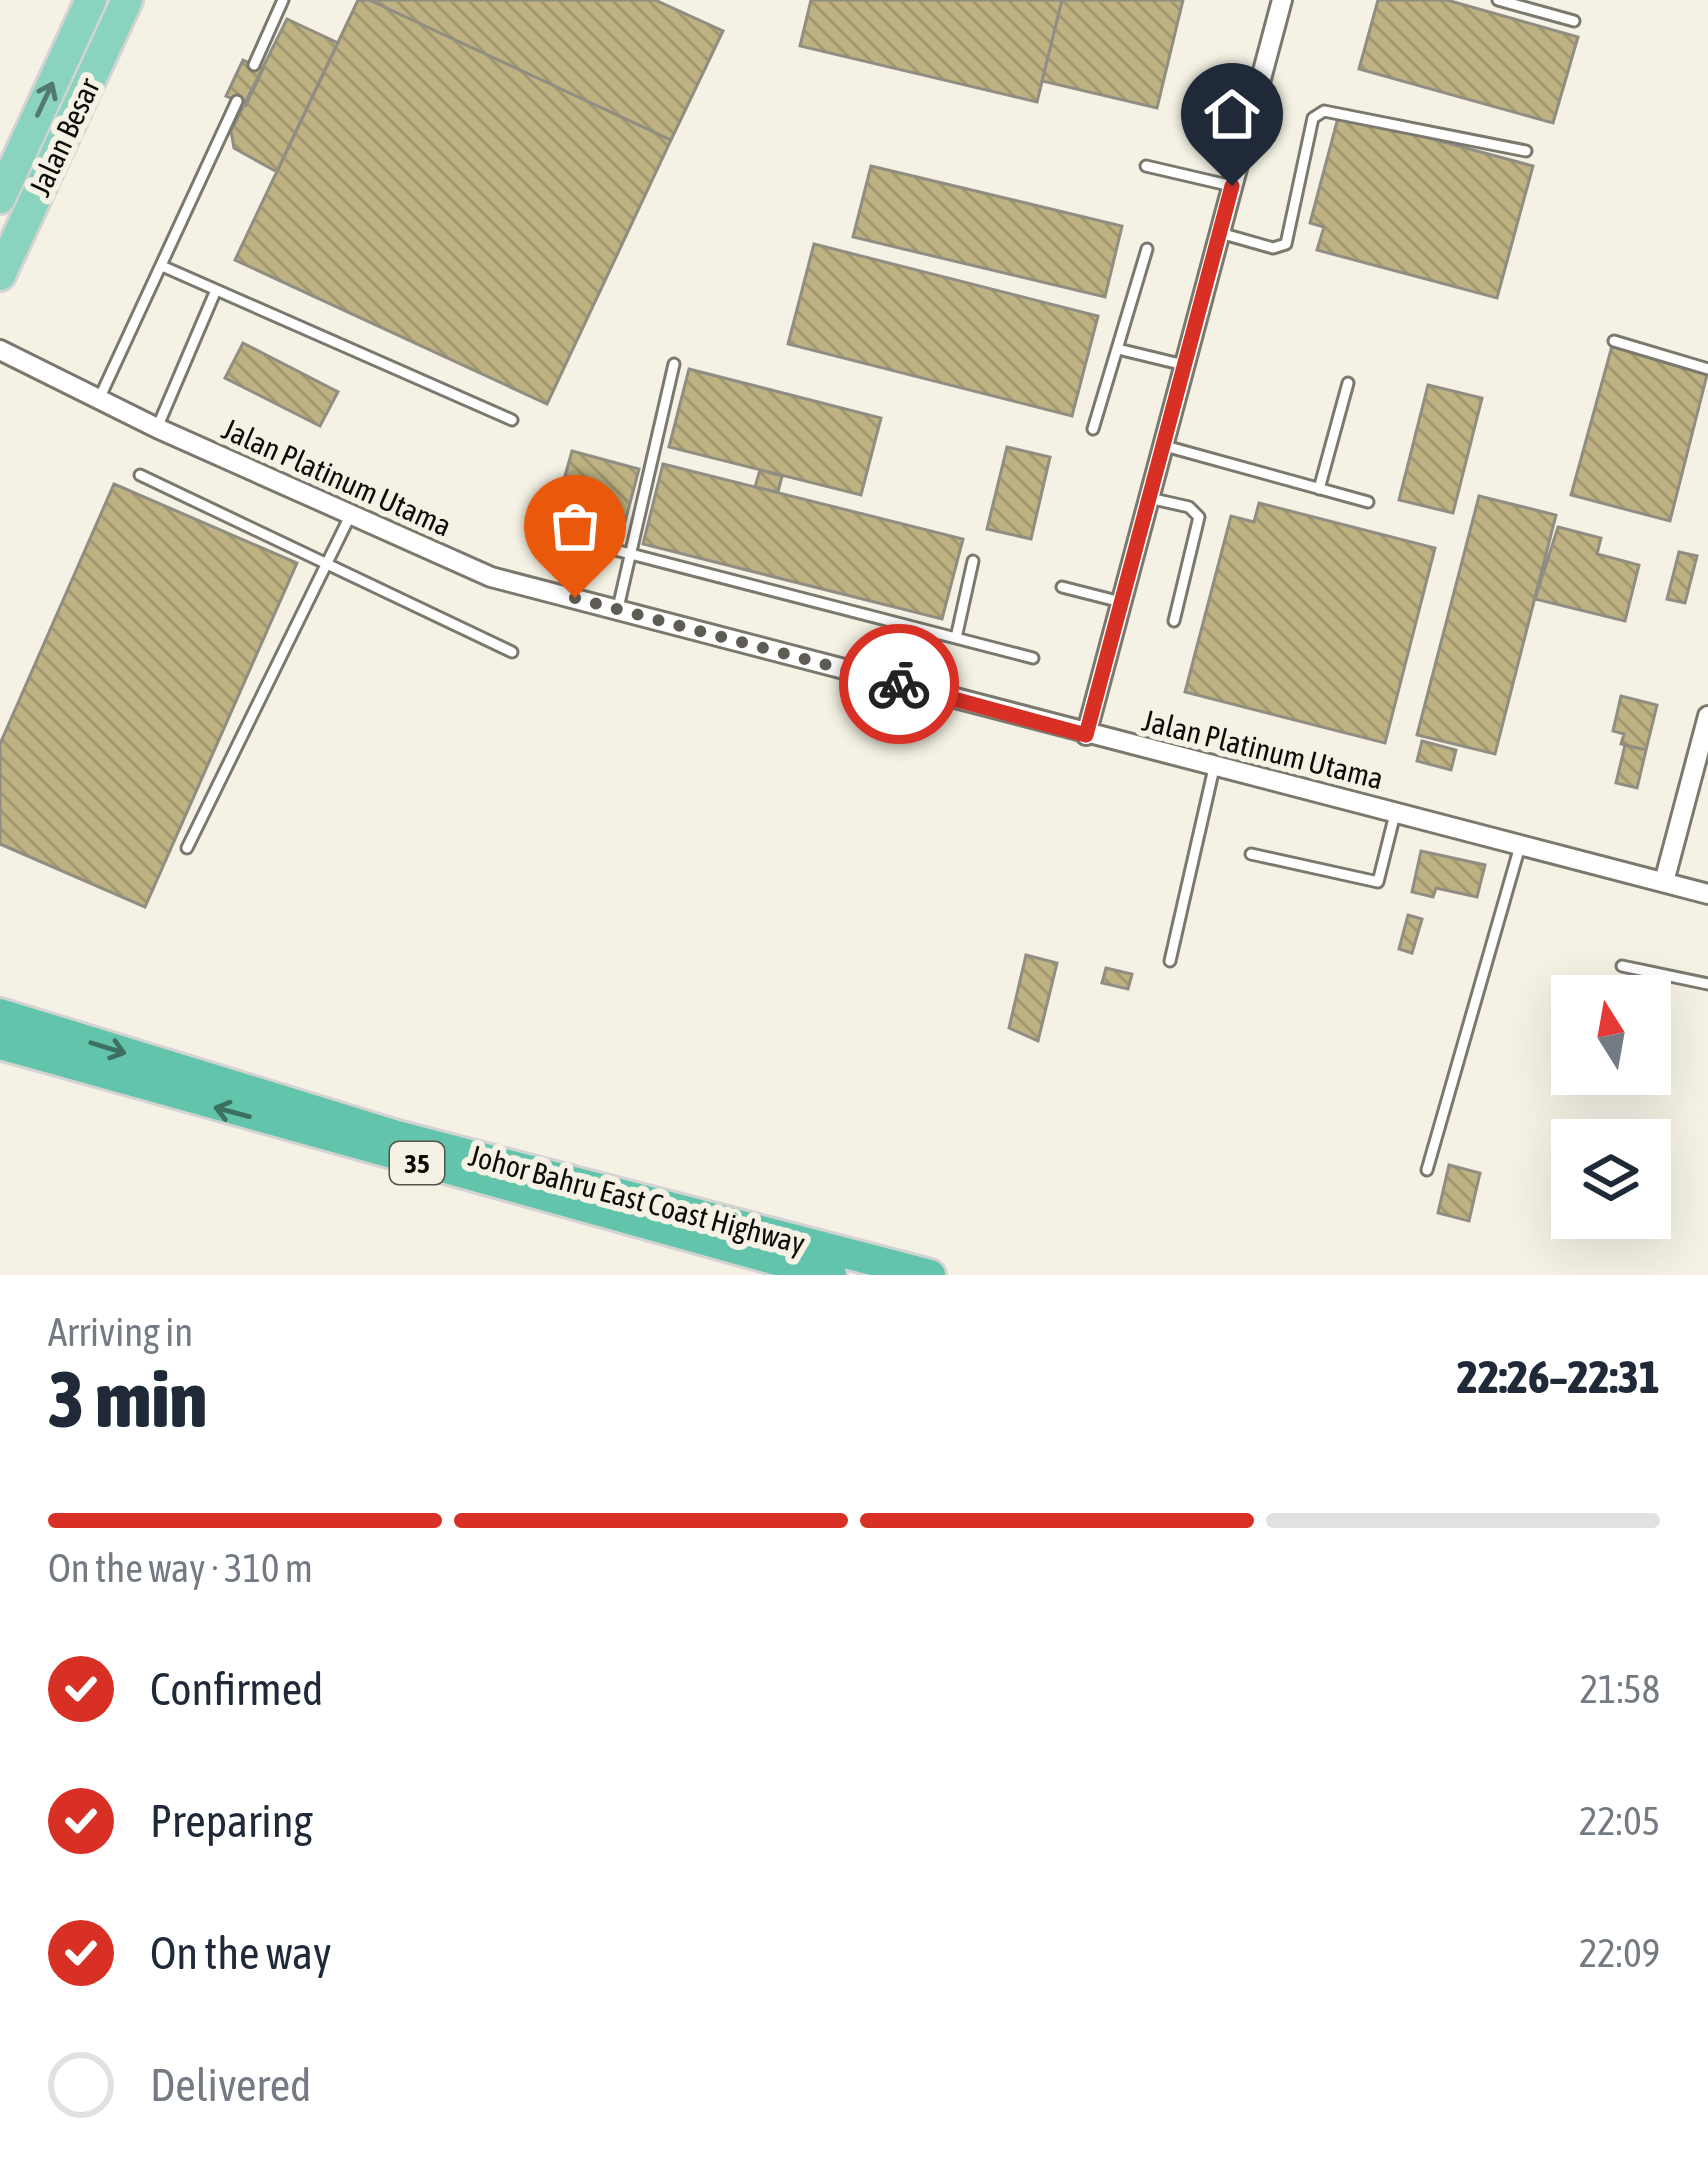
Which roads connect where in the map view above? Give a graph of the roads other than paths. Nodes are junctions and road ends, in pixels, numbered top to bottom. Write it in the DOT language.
graph roads {
  1 [pos="91,0"];
  2 [pos="127,0"];
  3 [pos="284,0"];
  4 [pos="1282,0"];
  5 [pos="1498,0"];
  6 [pos="1574,21"];
  7 [pos="254,65"];
  8 [pos="237,101"];
  9 [pos="1526,151"];
  10 [pos="1147,166"];
  11 [pos="1232,186"];
  12 [pos="0,198"];
  13 [pos="1220,233"];
  14 [pos="1148,249"];
  15 [pos="162,266"];
  16 [pos="0,274"];
  17 [pos="216,290"];
  18 [pos="1614,341"];
  19 [pos="1118,349"];
  20 [pos="0,350"];
  21 [pos="674,364"];
  22 [pos="1184,365"];
  23 [pos="1708,369"];
  24 [pos="1348,383"];
  25 [pos="99,400"];
  26 [pos="512,419"];
  27 [pos="157,428"];
  28 [pos="1093,429"];
  29 [pos="1163,446"];
  30 [pos="140,475"];
  31 [pos="1319,488"];
  32 [pos="1149,498"];
  33 [pos="1368,502"];
  34 [pos="350,515"];
  35 [pos="534,529"];
  36 [pos="630,554"];
  37 [pos="973,561"];
  38 [pos="325,565"];
  39 [pos="1062,587"];
  40 [pos="1121,602"];
  41 [pos="618,608"];
  42 [pos="1174,621"];
  43 [pos="956,638"];
  44 [pos="512,652"];
  45 [pos="1034,658"];
  46 [pos="1708,716"];
  47 [pos="1086,735"];
  48 [pos="1214,768"];
  49 [pos="1395,814"];
  50 [pos="1520,846"];
  51 [pos="187,848"];
  52 [pos="1251,854"];
  53 [pos="1664,882"];
  54 [pos="1708,894"];
  55 [pos="1171,961"];
  56 [pos="1622,966"];
  57 [pos="1708,985"];
  58 [pos="0,1014"];
  59 [pos="0,1043"];
  60 [pos="1427,1170"];
  61 [pos="831,1275"];
  62 [pos="930,1275"];
  12 -- 1 [label="main road, Jalan Besar, one-way"];
  2 -- 16 [label="main road, Jalan Besar"];
  3 -- 7 [label="lane"];
  4 -- 11 [label="street"];
  5 -- 6 [label="lane"];
  8 -- 15 [label="lane"];
  9 -- 13 [label="lane"];
  10 -- 11 [label="lane"];
  11 -- 13 [label="street"];
  13 -- 22 [label="street"];
  14 -- 19 [label="lane"];
  15 -- 17 [label="lane"];
  15 -- 25 [label="lane"];
  17 -- 26 [label="lane"];
  17 -- 27 [label="lane"];
  18 -- 23 [label="lane"];
  19 -- 22 [label="lane"];
  19 -- 28 [label="lane"];
  20 -- 25 [label="street, Jalan Platinum Utama"];
  21 -- 36 [label="lane"];
  22 -- 29 [label="street"];
  24 -- 31 [label="lane"];
  25 -- 27 [label="street, Jalan Platinum Utama"];
  27 -- 34 [label="street, Jalan Platinum Utama"];
  29 -- 31 [label="lane"];
  29 -- 32 [label="street"];
  30 -- 38 [label="lane"];
  31 -- 33 [label="lane"];
  32 -- 40 [label="street"];
  32 -- 42 [label="lane"];
  34 -- 38 [label="lane"];
  34 -- 41 [label="street, Jalan Platinum Utama"];
  35 -- 36 [label="lane"];
  36 -- 41 [label="lane"];
  36 -- 43 [label="lane"];
  37 -- 43 [label="lane"];
  38 -- 44 [label="lane"];
  38 -- 51 [label="lane"];
  39 -- 40 [label="lane"];
  40 -- 47 [label="street"];
  41 -- 47 [label="street, Jalan Platinum Utama"];
  43 -- 45 [label="lane"];
  46 -- 53 [label="street"];
  47 -- 48 [label="street, Jalan Platinum Utama"];
  48 -- 49 [label="street, Jalan Platinum Utama"];
  48 -- 55 [label="lane"];
  49 -- 50 [label="street, Jalan Platinum Utama"];
  49 -- 52 [label="lane"];
  50 -- 53 [label="street, Jalan Platinum Utama"];
  50 -- 60 [label="lane"];
  53 -- 54 [label="street, Jalan Platinum Utama"];
  56 -- 57 [label="lane"];
  58 -- 62 [label="highway, Johor Bahru East Coast Highway / 35, one-way"];
  61 -- 59 [label="highway, Johor Bahru East Coast Highway / 35, one-way"];
}
